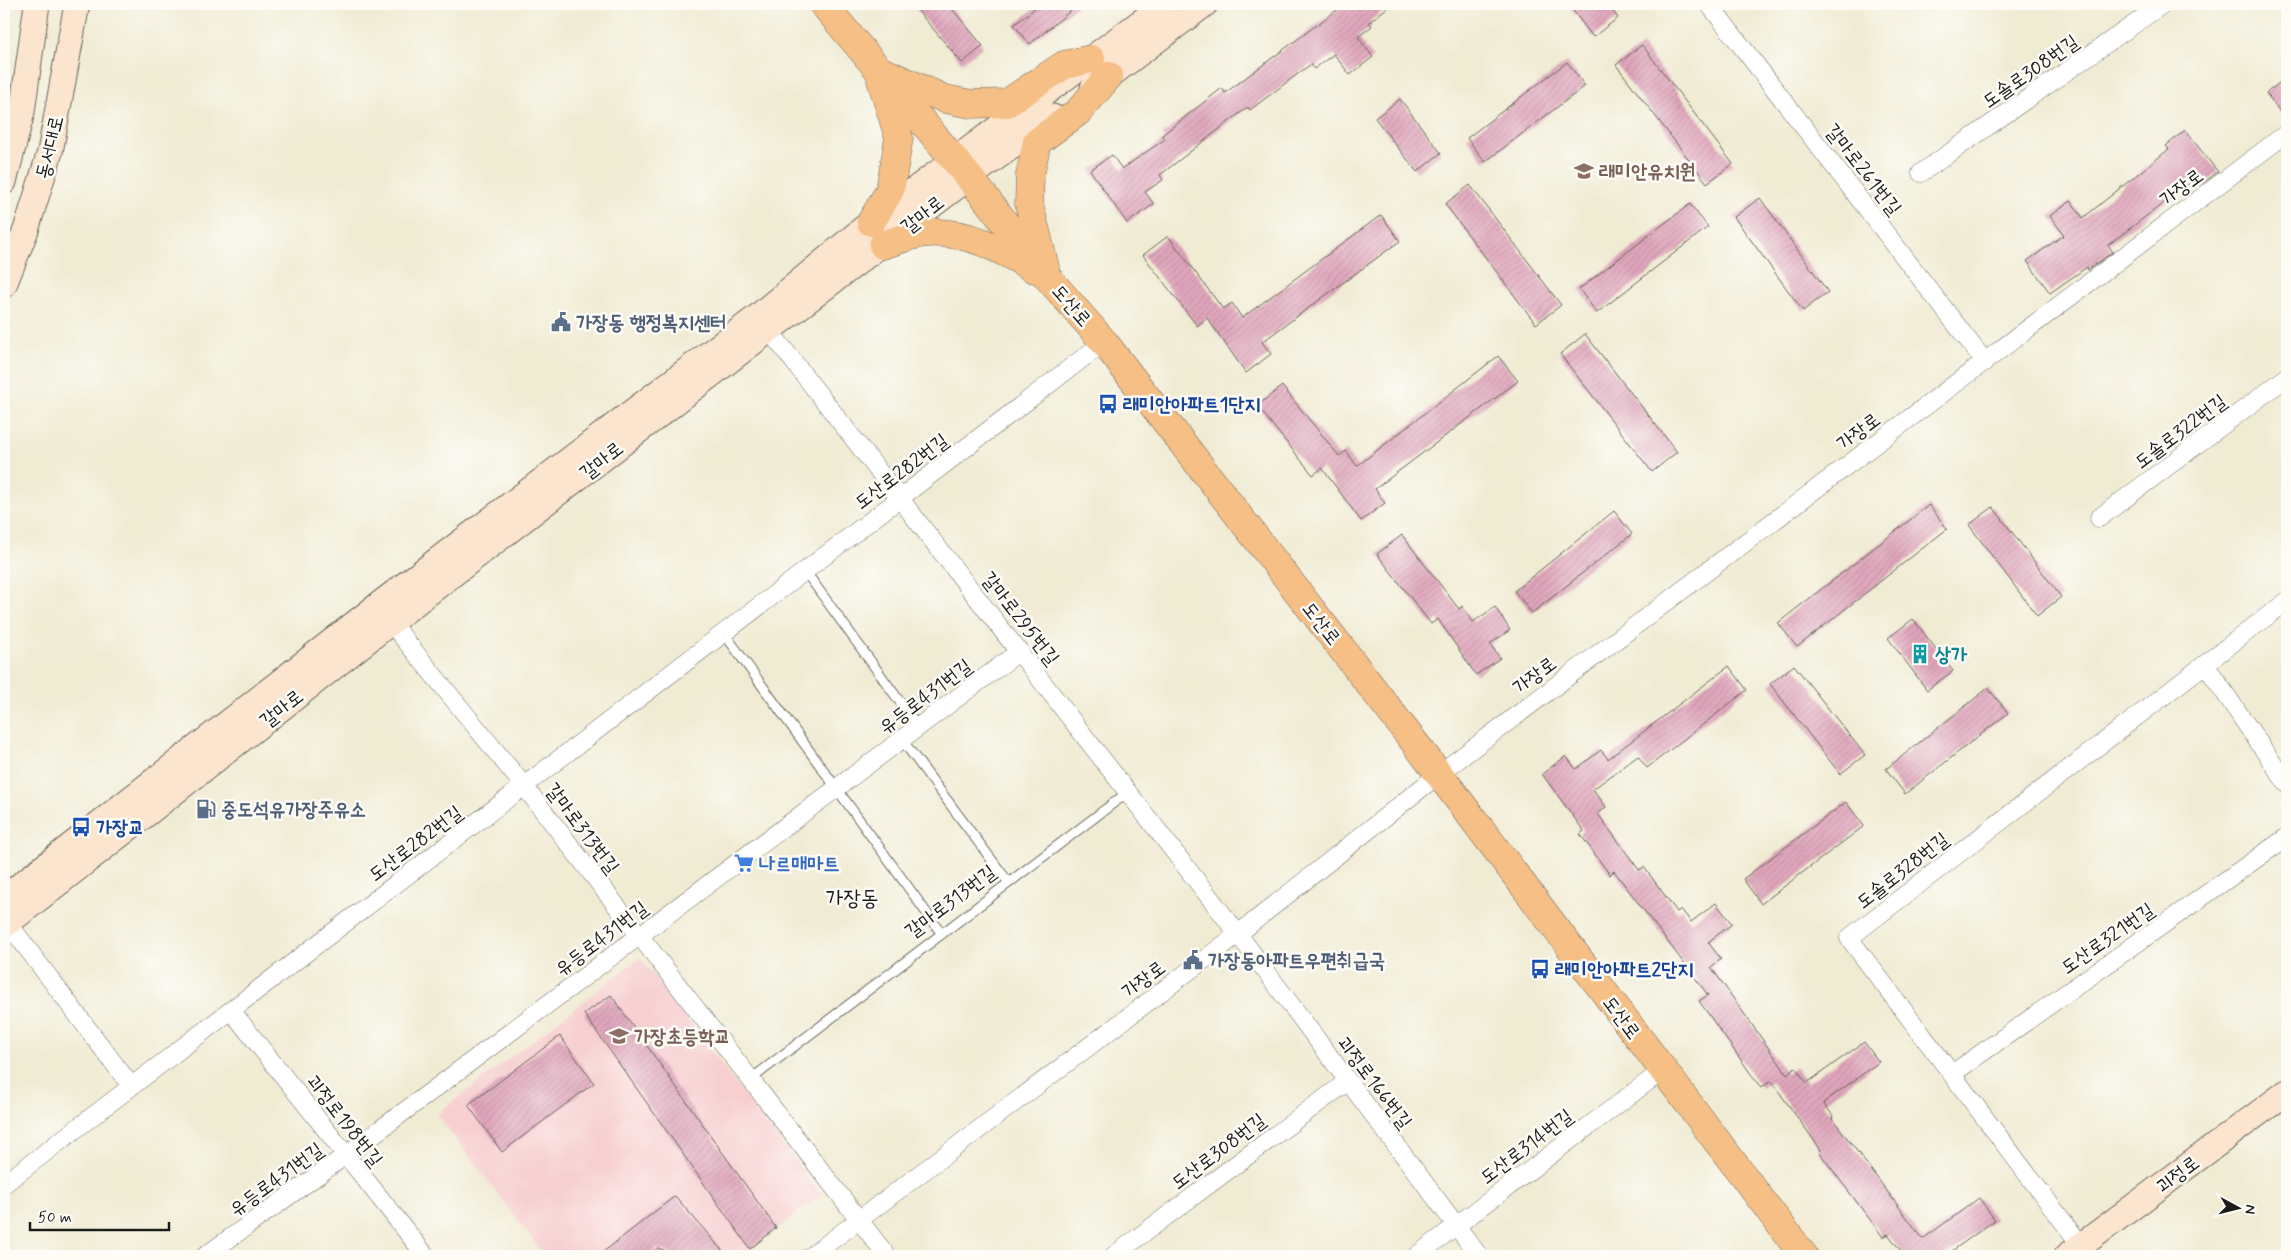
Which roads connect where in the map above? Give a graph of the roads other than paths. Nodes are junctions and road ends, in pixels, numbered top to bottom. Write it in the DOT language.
graph roads {
  1 [pos="37,4"];
  2 [pos="77,4"];
  3 [pos="823,4"];
  4 [pos="1165,4"];
  5 [pos="1205,4"];
  6 [pos="1709,4"];
  7 [pos="2163,4"];
  8 [pos="1100,67"];
  9 [pos="878,69"];
  10 [pos="13,110"];
  11 [pos="2287,133"];
  12 [pos="962,168"];
  13 [pos="1921,173"];
  14 [pos="4,182"];
  15 [pos="877,233"];
  16 [pos="1048,278"];
  17 [pos="4,285"];
  18 [pos="769,330"];
  19 [pos="1104,342"];
  20 [pos="1985,362"];
  21 [pos="2287,377"];
  22 [pos="901,497"];
  23 [pos="2099,518"];
  24 [pos="805,571"];
  25 [pos="2287,601"];
  26 [pos="384,614"];
  27 [pos="724,633"];
  28 [pos="1020,651"];
  29 [pos="2205,664"];
  30 [pos="918,728"];
  31 [pos="902,740"];
  32 [pos="1439,774"];
  33 [pos="2287,784"];
  34 [pos="524,786"];
  35 [pos="837,788"];
  36 [pos="1128,792"];
  37 [pos="2287,837"];
  38 [pos="1009,883"];
  39 [pos="4,898"];
  40 [pos="6,924"];
  41 [pos="942,934"];
  42 [pos="1238,934"];
  43 [pos="639,936"];
  44 [pos="231,1010"];
  45 [pos="1662,1071"];
  46 [pos="1952,1074"];
  47 [pos="750,1080"];
  48 [pos="1348,1081"];
  49 [pos="131,1086"];
  50 [pos="2287,1092"];
  51 [pos="346,1155"];
  52 [pos="4,1184"];
  53 [pos="859,1220"];
  54 [pos="1456,1226"];
  55 [pos="2079,1253"];
  56 [pos="205,1256"];
  57 [pos="426,1256"];
  58 [pos="811,1256"];
  59 [pos="887,1256"];
  60 [pos="1113,1256"];
  61 [pos="1416,1256"];
  62 [pos="1478,1256"];
  63 [pos="1804,1256"];
  1 -- 10 [label="main road, 동서대로"];
  2 -- 17 [label="main road, 동서대로"];
  3 -- 9 [label="main road, 도산로"];
  4 -- 8 [label="main road, 갈마로"];
  5 -- 8 [label="main road, 갈마로"];
  6 -- 20 [label="street, 갈마로261번길"];
  7 -- 13 [label="street, 도솔로308번길"];
  8 -- 9 [label="main road"];
  8 -- 12 [label="main road, 갈마로"];
  8 -- 16 [label="main road"];
  9 -- 12 [label="main road, 도산로"];
  9 -- 15 [label="main road"];
  10 -- 14 [label="main road, 동서대로"];
  11 -- 20 [label="street, 가장로"];
  12 -- 15 [label="main road, 갈마로"];
  12 -- 16 [label="main road, 도산로"];
  15 -- 16 [label="main road"];
  15 -- 18 [label="main road, 갈마로"];
  15 -- 26 [label="main road, 갈마로"];
  16 -- 19 [label="main road, 도산로"];
  18 -- 22 [label="street, 갈마로295번길"];
  18 -- 26 [label="main road, 갈마로"];
  19 -- 22 [label="street, 도산로282번길"];
  19 -- 32 [label="main road, 도산로"];
  20 -- 32 [label="street, 가장로"];
  21 -- 23 [label="street, 도솔로322번길"];
  22 -- 24 [label="street, 도산로282번길"];
  22 -- 28 [label="street, 갈마로295번길"];
  24 -- 27 [label="street, 도산로282번길"];
  24 -- 30 [label="lane"];
  25 -- 29 [label="street, 도솔로328번길"];
  26 -- 34 [label="street, 갈마로313번길"];
  26 -- 39 [label="main road, 갈마로"];
  26 -- 40 [label="main road, 갈마로"];
  27 -- 34 [label="street, 도산로282번길"];
  27 -- 35 [label="lane"];
  28 -- 30 [label="street, 유등로431번길"];
  28 -- 36 [label="street, 갈마로295번길"];
  29 -- 33 [label="street"];
  29 -- 46 [label="street, 도솔로328번길"];
  30 -- 31 [label="street, 유등로431번길"];
  31 -- 35 [label="street, 유등로431번길"];
  31 -- 38 [label="lane"];
  32 -- 42 [label="street, 가장로"];
  32 -- 45 [label="main road, 도산로"];
  34 -- 43 [label="street, 갈마로313번길"];
  34 -- 44 [label="street, 도산로282번길"];
  35 -- 41 [label="lane"];
  35 -- 43 [label="street, 유등로431번길"];
  36 -- 38 [label="lane, 갈마로313번길"];
  36 -- 42 [label="street, 갈마로295번길"];
  37 -- 46 [label="street, 도산로321번길"];
  38 -- 41 [label="lane, 갈마로313번길"];
  40 -- 49 [label="street"];
  41 -- 47 [label="lane, 갈마로313번길"];
  42 -- 48 [label="street, 괴정로166번길"];
  42 -- 53 [label="street, 가장로"];
  43 -- 47 [label="street, 갈마로313번길"];
  43 -- 51 [label="street, 유등로431번길"];
  44 -- 49 [label="street, 도산로282번길"];
  44 -- 51 [label="street, 괴정로198번길"];
  45 -- 54 [label="street, 도산로314번길"];
  45 -- 63 [label="main road, 도산로"];
  46 -- 55 [label="street, 도솔로328번길"];
  47 -- 53 [label="street, 갈마로313번길"];
  48 -- 54 [label="street, 괴정로166번길"];
  48 -- 60 [label="street, 도산로308번길"];
  49 -- 52 [label="street, 도산로282번길"];
  50 -- 55 [label="main road, 괴정로"];
  51 -- 56 [label="street, 유등로431번길"];
  51 -- 57 [label="street, 괴정로198번길"];
  53 -- 58 [label="street, 가장로"];
  53 -- 59 [label="street, 갈마로313번길"];
  54 -- 61 [label="street, 도산로314번길"];
  54 -- 62 [label="street, 괴정로166번길"];
}
